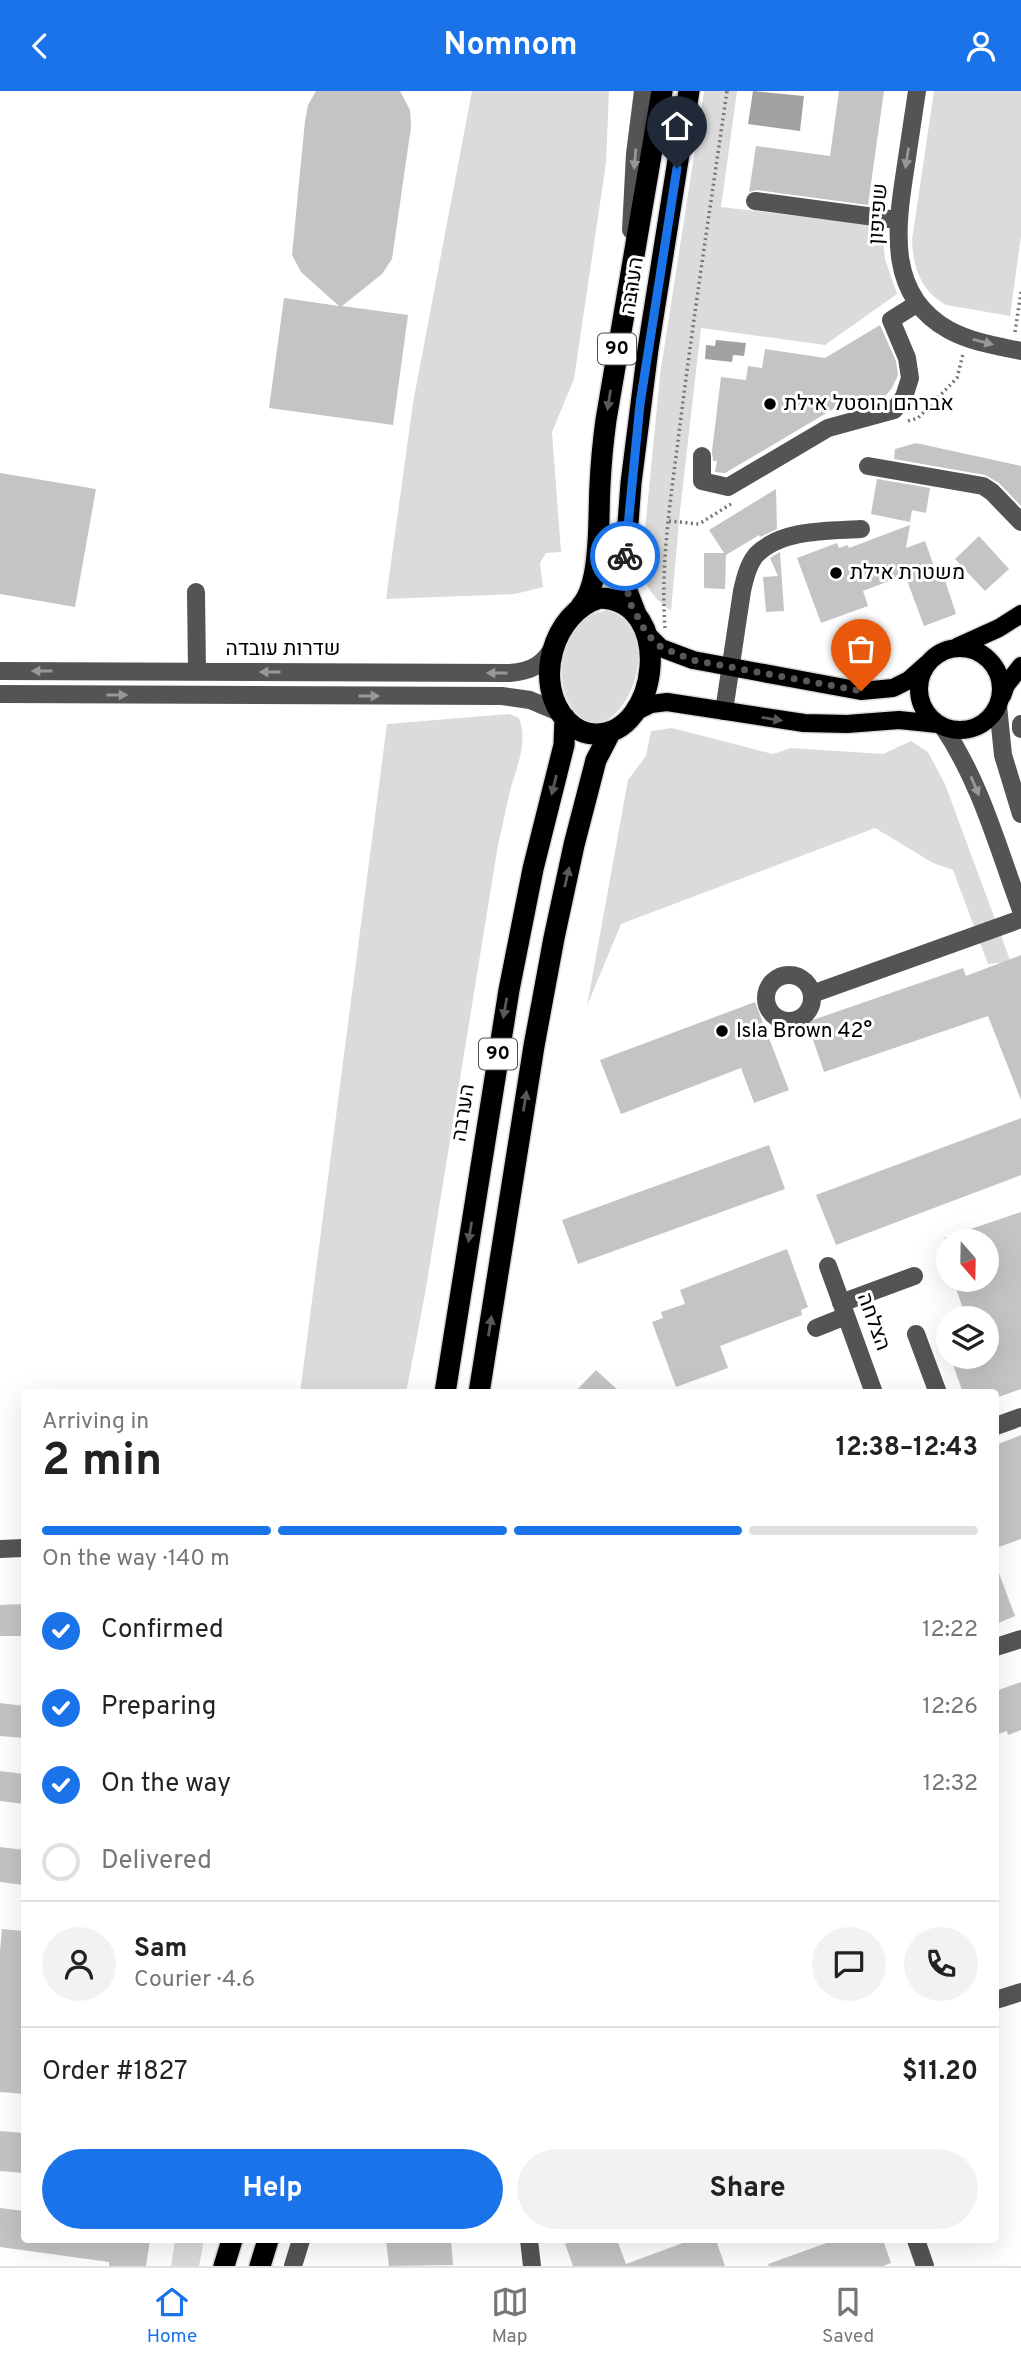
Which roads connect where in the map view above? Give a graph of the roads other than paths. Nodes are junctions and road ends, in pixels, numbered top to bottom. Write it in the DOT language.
graph roads {
  1 [pos="643,91"];
  2 [pos="662,91"];
  3 [pos="689,91"];
  4 [pos="917,91"];
  5 [pos="754,201"];
  6 [pos="897,220"];
  7 [pos="631,268"];
  8 [pos="918,303"];
  9 [pos="1017,350"];
  10 [pos="702,456"];
  11 [pos="868,466"];
  12 [pos="1021,522"];
  13 [pos="861,529"];
  14 [pos="196,592"];
  15 [pos="581,606"];
  16 [pos="636,614"];
  17 [pos="1021,614"];
  18 [pos="647,634"];
  19 [pos="554,646"];
  20 [pos="954,648"];
  21 [pos="927,664"];
  22 [pos="1021,666"];
  23 [pos="730,667"];
  24 [pos="0,671"];
  25 [pos="197,672"];
  26 [pos="0,694"];
  27 [pos="999,703"];
  28 [pos="724,711"];
  29 [pos="633,713"];
  30 [pos="563,716"];
  31 [pos="940,725"];
  32 [pos="611,731"];
  33 [pos="1021,814"];
  34 [pos="1021,910"];
  35 [pos="1021,919"];
  36 [pos="812,994"];
  37 [pos="828,1266"];
  38 [pos="914,1276"];
  39 [pos="844,1310"];
  40 [pos="816,1328"];
  41 [pos="916,1334"];
  42 [pos="446,1389"];
  43 [pos="480,1389"];
  44 [pos="873,1389"];
  45 [pos="937,1389"];
  46 [pos="1021,1417"];
  47 [pos="999,1425"];
  48 [pos="1021,1639"];
  49 [pos="999,1646"];
  50 [pos="1021,1992"];
  51 [pos="999,1999"];
  52 [pos="231,2243"];
  53 [pos="267,2243"];
  54 [pos="300,2243"];
  55 [pos="529,2243"];
  56 [pos="917,2243"];
  57 [pos="224,2266"];
  58 [pos="260,2266"];
  59 [pos="293,2266"];
  60 [pos="532,2266"];
  61 [pos="925,2266"];
  1 -- 7 [label="street, one-way"];
  2 -- 7 [label="highway, הערבה / 90"];
  3 -- 16 [label="highway, הערבה / 90"];
  4 -- 6 [label="street, שפיפון, one-way"];
  5 -- 6 [label="street"];
  6 -- 8 [label="street, שפיפון"];
  7 -- 15 [label="highway, הערבה / 90, one-way"];
  8 -- 9 [label="street, שפיפון, one-way"];
  8 -- 10 [label="street"];
  11 -- 12 [label="street"];
  13 -- 23 [label="street"];
  14 -- 25 [label="street"];
  15 -- 16 [label="highway"];
  15 -- 19 [label="highway, 90"];
  16 -- 18 [label="highway, 90"];
  17 -- 20 [label="main road"];
  18 -- 23 [label="main road"];
  18 -- 29 [label="highway, 90"];
  19 -- 25 [label="street, שדרות עובדה, one-way"];
  19 -- 30 [label="highway, 90"];
  20 -- 21 [label="main road"];
  20 -- 27 [label="main road"];
  21 -- 23 [label="main road"];
  21 -- 31 [label="main road"];
  22 -- 27 [label="main road"];
  23 -- 28 [label="street"];
  25 -- 24 [label="street, שדרות עובדה, one-way"];
  26 -- 30 [label="street, one-way"];
  27 -- 31 [label="main road"];
  27 -- 33 [label="street"];
  28 -- 29 [label="main road"];
  28 -- 31 [label="main road, one-way"];
  29 -- 32 [label="highway, 90"];
  30 -- 32 [label="highway"];
  30 -- 42 [label="highway, הערבה / 90, one-way"];
  31 -- 34 [label="street, one-way"];
  43 -- 32 [label="highway, 90, one-way"];
  35 -- 36 [label="street"];
  37 -- 39 [label="street, הצלחה"];
  38 -- 39 [label="street"];
  39 -- 40 [label="street"];
  39 -- 44 [label="street, הצלחה"];
  41 -- 45 [label="street"];
  46 -- 47 [label="street"];
  48 -- 49 [label="street"];
  50 -- 51 [label="street"];
  52 -- 57 [label="highway"];
  53 -- 58 [label="highway"];
  54 -- 59 [label="street"];
  55 -- 60 [label="street"];
  56 -- 61 [label="street"];
}
